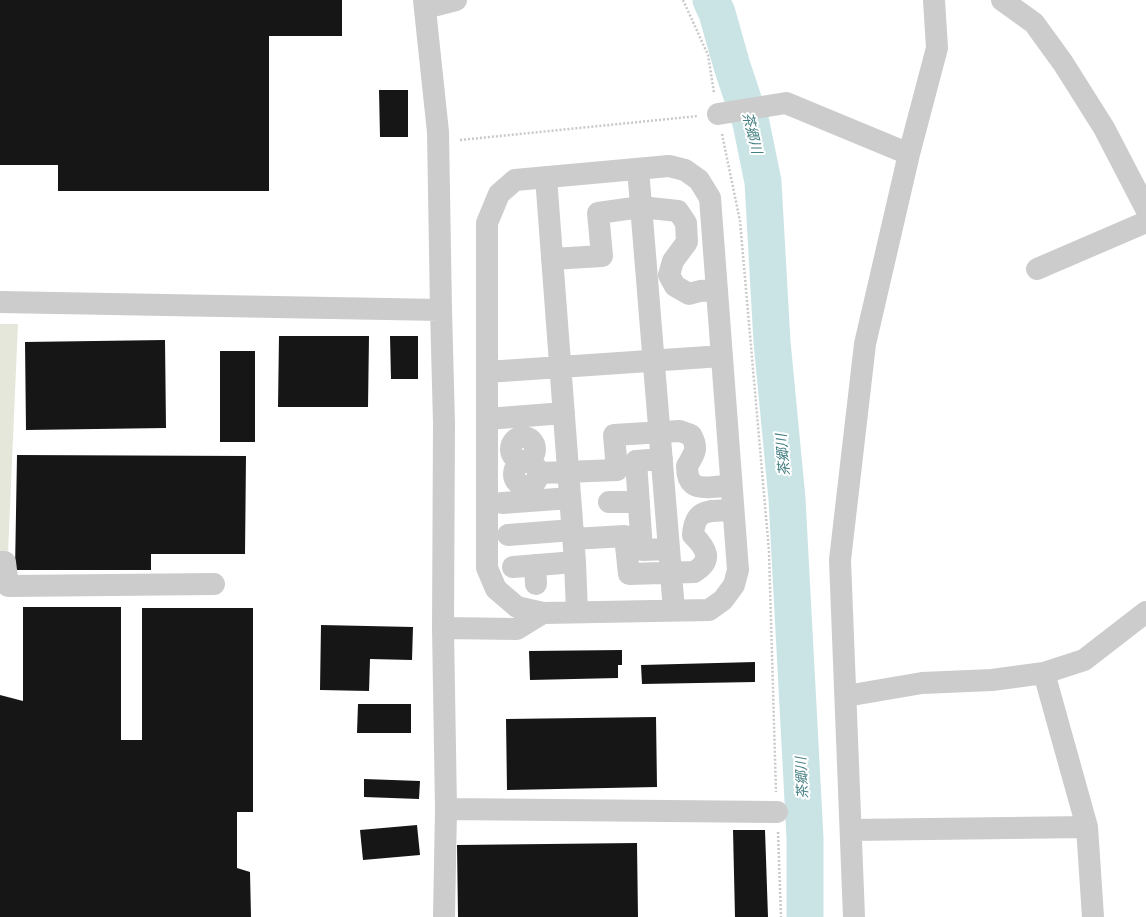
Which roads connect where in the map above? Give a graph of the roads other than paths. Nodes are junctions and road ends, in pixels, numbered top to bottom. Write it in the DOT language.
graph roads {
  1 [pos="456,0"];
  2 [pos="934,0"];
  3 [pos="1002,0"];
  4 [pos="425,4"];
  5 [pos="718,114"];
  6 [pos="909,154"];
  7 [pos="638,168"];
  8 [pos="546,177"];
  9 [pos="641,207"];
  10 [pos="1146,209"];
  11 [pos="1146,222"];
  12 [pos="552,259"];
  13 [pos="1037,269"];
  14 [pos="717,290"];
  15 [pos="0,302"];
  16 [pos="441,310"];
  17 [pos="722,356"];
  18 [pos="654,361"];
  19 [pos="560,367"];
  20 [pos="487,372"];
  21 [pos="564,413"];
  22 [pos="487,419"];
  23 [pos="659,431"];
  24 [pos="566,446"];
  25 [pos="536,448"];
  26 [pos="662,459"];
  27 [pos="568,471"];
  28 [pos="539,473"];
  29 [pos="731,485"];
  30 [pos="570,498"];
  31 [pos="609,502"];
  32 [pos="639,502"];
  33 [pos="502,503"];
  34 [pos="733,510"];
  35 [pos="573,534"];
  36 [pos="508,535"];
  37 [pos="534,543"];
  38 [pos="669,550"];
  39 [pos="0,562"];
  40 [pos="575,562"];
  41 [pos="513,567"];
  42 [pos="671,572"];
  43 [pos="214,584"];
  44 [pos="674,610"];
  45 [pos="577,612"];
  46 [pos="1146,612"];
  47 [pos="543,613"];
  48 [pos="443,628"];
  49 [pos="1044,673"];
  50 [pos="846,696"];
  51 [pos="446,809"];
  52 [pos="777,812"];
  53 [pos="1087,827"];
  54 [pos="851,830"];
  55 [pos="444,917"];
  56 [pos="854,917"];
  57 [pos="1093,917"];
  1 -- 4 [label="street"];
  2 -- 6 [label="street"];
  3 -- 10 [label="street"];
  4 -- 16 [label="street"];
  5 -- 6 [label="street"];
  6 -- 50 [label="street"];
  7 -- 8 [label="street"];
  7 -- 9 [label="street"];
  7 -- 14 [label="street"];
  8 -- 12 [label="street"];
  8 -- 20 [label="street"];
  9 -- 12 [label="street"];
  9 -- 14 [label="street"];
  9 -- 18 [label="street"];
  11 -- 13 [label="street"];
  12 -- 19 [label="street"];
  14 -- 17 [label="street"];
  15 -- 16 [label="street"];
  16 -- 48 [label="street"];
  17 -- 18 [label="street"];
  17 -- 29 [label="street"];
  18 -- 19 [label="street"];
  18 -- 23 [label="street"];
  19 -- 20 [label="street"];
  19 -- 21 [label="street"];
  20 -- 22 [label="street"];
  21 -- 22 [label="street"];
  21 -- 24 [label="street"];
  22 -- 47 [label="street"];
  23 -- 26 [label="street"];
  23 -- 27 [label="street"];
  23 -- 29 [label="street"];
  24 -- 25 [label="street"];
  24 -- 27 [label="street"];
  26 -- 32 [label="street"];
  26 -- 38 [label="street"];
  27 -- 28 [label="street"];
  27 -- 30 [label="street"];
  29 -- 34 [label="street"];
  30 -- 35 [label="street"];
  30 -- 37 [label="street"];
  31 -- 32 [label="street"];
  32 -- 38 [label="street"];
  33 -- 37 [label="street"];
  34 -- 42 [label="street"];
  34 -- 44 [label="street"];
  35 -- 37 [label="street"];
  35 -- 40 [label="street"];
  35 -- 42 [label="street"];
  36 -- 37 [label="street"];
  37 -- 40 [label="street"];
  37 -- 41 [label="street"];
  38 -- 42 [label="street"];
  39 -- 43 [label="street"];
  40 -- 45 [label="street"];
  42 -- 44 [label="street"];
  44 -- 45 [label="street"];
  45 -- 47 [label="street"];
  46 -- 49 [label="street"];
  47 -- 48 [label="street"];
  48 -- 51 [label="street"];
  49 -- 50 [label="street"];
  49 -- 53 [label="street"];
  50 -- 54 [label="street"];
  51 -- 52 [label="street"];
  51 -- 55 [label="street"];
  53 -- 54 [label="street"];
  53 -- 57 [label="street"];
  54 -- 56 [label="street"];
}
